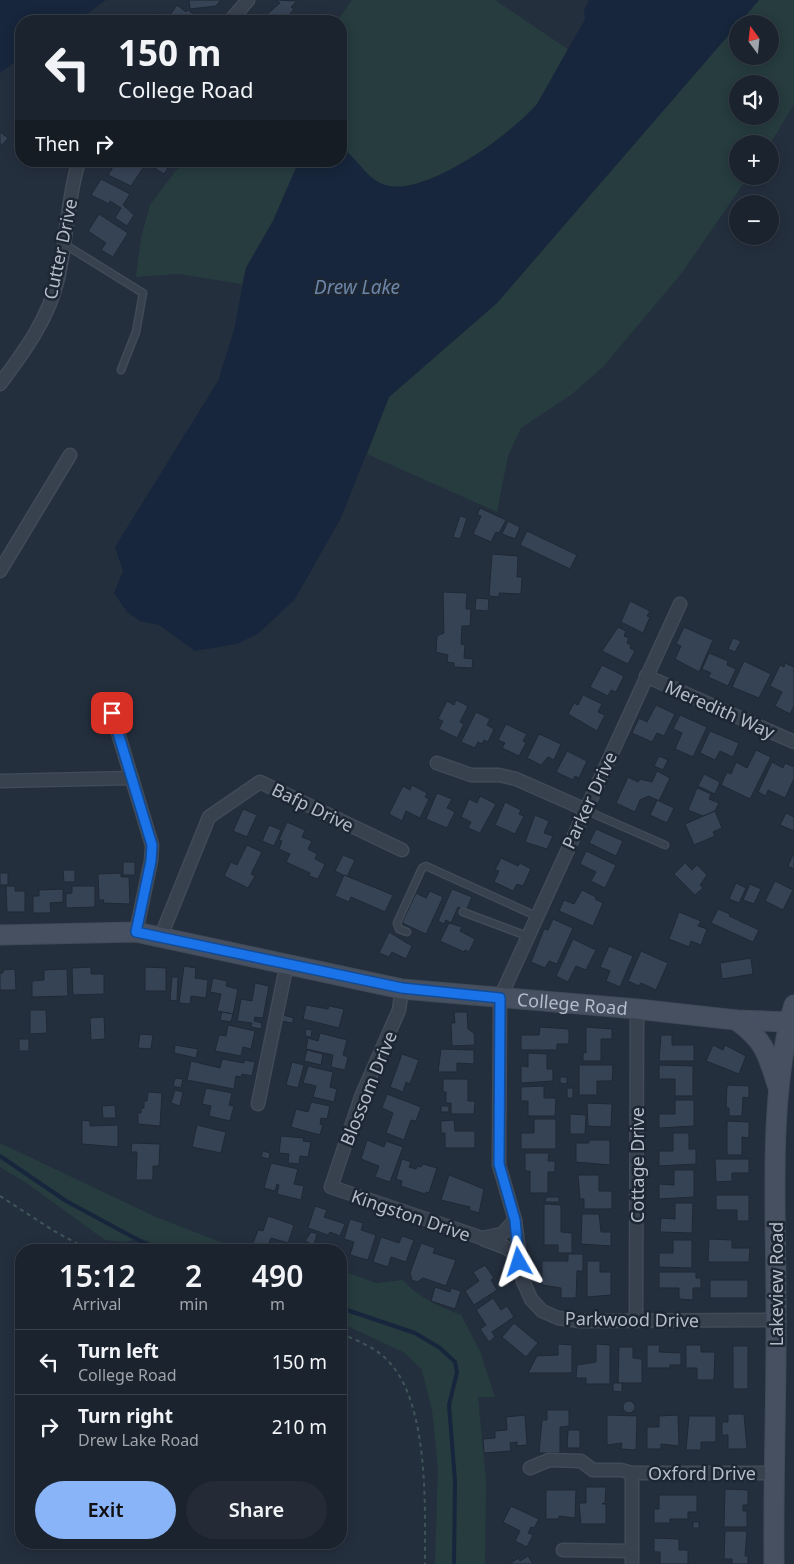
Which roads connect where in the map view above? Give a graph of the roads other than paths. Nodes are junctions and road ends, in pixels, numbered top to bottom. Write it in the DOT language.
graph roads {
  1 [pos="248,0"];
  2 [pos="235,15"];
  3 [pos="78,167"];
  4 [pos="64,244"];
  5 [pos="122,370"];
  6 [pos="0,384"];
  7 [pos="70,456"];
  8 [pos="0,571"];
  9 [pos="680,604"];
  10 [pos="646,676"];
  11 [pos="112,713"];
  12 [pos="794,742"];
  13 [pos="437,763"];
  14 [pos="132,778"];
  15 [pos="0,781"];
  16 [pos="584,809"];
  17 [pos="665,845"];
  18 [pos="402,850"];
  19 [pos="462,912"];
  20 [pos="536,916"];
  21 [pos="136,932"];
  22 [pos="407,932"];
  23 [pos="0,935"];
  24 [pos="161,936"];
  25 [pos="527,936"];
  26 [pos="287,963"];
  27 [pos="402,988"];
  28 [pos="500,998"];
  29 [pos="637,1009"];
  30 [pos="792,1013"];
  31 [pos="736,1020"];
  32 [pos="779,1089"];
  33 [pos="258,1104"];
  34 [pos="331,1188"];
  35 [pos="515,1220"];
  36 [pos="473,1236"];
  37 [pos="519,1262"];
  38 [pos="776,1320"];
  39 [pos="636,1321"];
  40 [pos="530,1468"];
  41 [pos="632,1473"];
  42 [pos="772,1473"];
  43 [pos="564,1550"];
  44 [pos="632,1551"];
  45 [pos="632,1564"];
  46 [pos="774,1564"];
  1 -- 2 [label="street"];
  3 -- 4 [label="street, Cutter Drive"];
  4 -- 5 [label="lane"];
  4 -- 6 [label="street, Cutter Drive"];
  7 -- 8 [label="street"];
  9 -- 10 [label="street, Parker Drive"];
  10 -- 12 [label="street, Meredith Way"];
  10 -- 16 [label="street, Parker Drive"];
  11 -- 14 [label="street"];
  13 -- 16 [label="street"];
  14 -- 15 [label="street"];
  14 -- 21 [label="street"];
  16 -- 17 [label="lane"];
  16 -- 20 [label="street, Parker Drive"];
  18 -- 24 [label="street, Bafp Drive"];
  19 -- 25 [label="lane"];
  20 -- 22 [label="lane"];
  20 -- 25 [label="street, Parker Drive"];
  21 -- 23 [label="street, College Road"];
  21 -- 24 [label="street, College Road"];
  24 -- 26 [label="street, College Road"];
  25 -- 28 [label="street, Parker Drive"];
  26 -- 27 [label="street, College Road"];
  26 -- 33 [label="street"];
  27 -- 28 [label="street, College Road"];
  27 -- 34 [label="street, Blossom Drive"];
  28 -- 29 [label="street, College Road"];
  28 -- 35 [label="street, Parkwood Drive"];
  29 -- 31 [label="street, College Road"];
  29 -- 39 [label="street, Cottage Drive"];
  30 -- 31 [label="street, College Road"];
  30 -- 32 [label="street, Lakeview Road"];
  31 -- 32 [label="street"];
  32 -- 38 [label="street, Lakeview Road"];
  34 -- 36 [label="street, Kingston Drive"];
  35 -- 36 [label="street, Kingston Drive"];
  35 -- 37 [label="street, Parkwood Drive"];
  36 -- 37 [label="street"];
  37 -- 39 [label="street, Parkwood Drive"];
  38 -- 39 [label="street, Parkwood Drive"];
  38 -- 42 [label="street, Lakeview Road"];
  40 -- 41 [label="street"];
  41 -- 42 [label="street, Oxford Drive"];
  41 -- 44 [label="street"];
  42 -- 46 [label="street, Lakeview Road"];
  43 -- 44 [label="street"];
  44 -- 45 [label="street"];
}
